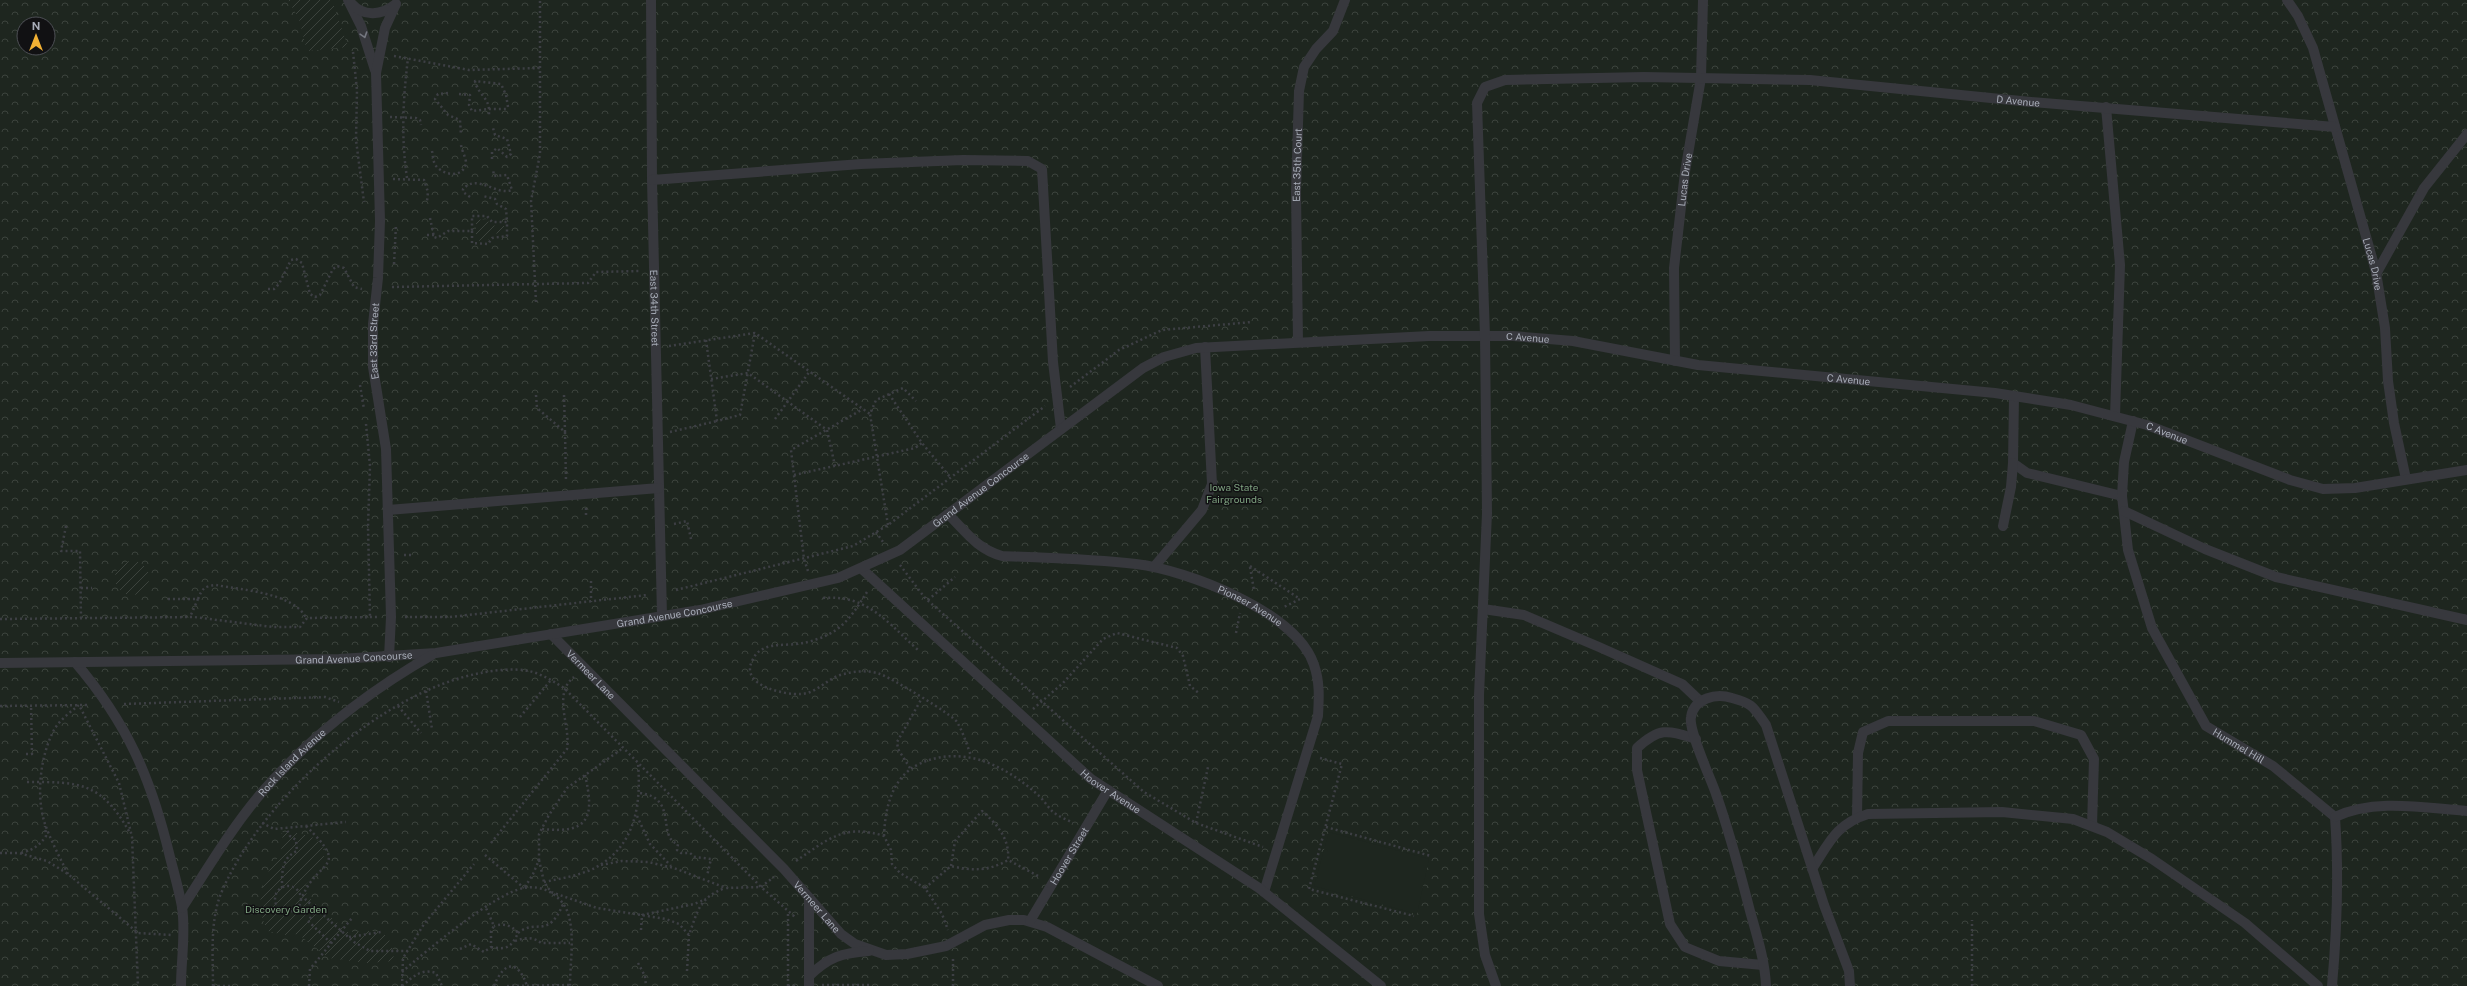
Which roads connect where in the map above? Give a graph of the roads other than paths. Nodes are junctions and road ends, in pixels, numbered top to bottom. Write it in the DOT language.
graph roads {
  1 [pos="349,0"];
  2 [pos="651,0"];
  3 [pos="1345,0"];
  4 [pos="1703,0"];
  5 [pos="2287,0"];
  6 [pos="397,2"];
  7 [pos="376,73"];
  8 [pos="1701,78"];
  9 [pos="2106,107"];
  10 [pos="2335,127"];
  11 [pos="2467,134"];
  12 [pos="652,180"];
  13 [pos="2376,274"];
  14 [pos="1485,336"];
  15 [pos="1298,342"];
  16 [pos="1278,343"];
  17 [pos="1205,347"];
  18 [pos="1675,361"];
  19 [pos="2014,396"];
  20 [pos="2115,416"];
  21 [pos="2133,421"];
  22 [pos="1061,429"];
  23 [pos="2013,463"];
  24 [pos="2465,470"];
  25 [pos="2406,479"];
  26 [pos="659,488"];
  27 [pos="2122,496"];
  28 [pos="388,510"];
  29 [pos="2124,511"];
  30 [pos="948,514"];
  31 [pos="2003,526"];
  32 [pos="1154,567"];
  33 [pos="862,569"];
  34 [pos="1483,609"];
  35 [pos="662,616"];
  36 [pos="2467,620"];
  37 [pos="550,634"];
  38 [pos="436,653"];
  39 [pos="389,657"];
  40 [pos="75,662"];
  41 [pos="0,663"];
  42 [pos="1701,702"];
  43 [pos="1696,739"];
  44 [pos="1108,790"];
  45 [pos="2467,811"];
  46 [pos="2335,817"];
  47 [pos="1856,818"];
  48 [pos="2092,826"];
  49 [pos="1812,869"];
  50 [pos="1264,892"];
  51 [pos="809,898"];
  52 [pos="182,908"];
  53 [pos="1030,921"];
  54 [pos="875,951"];
  55 [pos="1763,965"];
  56 [pos="809,983"];
  57 [pos="181,986"];
  58 [pos="1158,986"];
  59 [pos="1382,986"];
  60 [pos="1496,986"];
  61 [pos="1766,986"];
  62 [pos="1850,986"];
  63 [pos="2318,986"];
  64 [pos="2332,986"];
  1 -- 6 [label="lane, East 33rd Street"];
  1 -- 7 [label="lane, East 33rd Street, one-way"];
  2 -- 12 [label="lane, East 34th Street"];
  3 -- 15 [label="lane, East 35th Court"];
  4 -- 8 [label="lane, Lucas Drive"];
  5 -- 10 [label="lane, Lucas Drive"];
  6 -- 7 [label="lane, East 33rd Street"];
  7 -- 28 [label="lane, East 33rd Street"];
  8 -- 9 [label="lane, D Avenue"];
  8 -- 14 [label="lane, D Avenue"];
  8 -- 18 [label="lane, Lucas Drive"];
  9 -- 10 [label="lane, D Avenue"];
  9 -- 20 [label="lane"];
  10 -- 13 [label="lane, Lucas Drive"];
  11 -- 13 [label="lane"];
  12 -- 22 [label="lane"];
  12 -- 26 [label="lane, East 34th Street"];
  13 -- 25 [label="lane, Lucas Drive"];
  14 -- 15 [label="lane, C Avenue"];
  14 -- 18 [label="lane, C Avenue"];
  14 -- 34 [label="lane, D Avenue"];
  15 -- 16 [label="lane, C Avenue"];
  16 -- 17 [label="lane, Grand Avenue Concourse"];
  17 -- 22 [label="lane, Grand Avenue Concourse"];
  17 -- 32 [label="lane"];
  18 -- 19 [label="lane, C Avenue"];
  19 -- 20 [label="lane, C Avenue"];
  19 -- 23 [label="lane"];
  20 -- 21 [label="lane, C Avenue"];
  21 -- 25 [label="lane, C Avenue"];
  21 -- 27 [label="lane, Hummel Hill"];
  22 -- 30 [label="lane, Grand Avenue Concourse"];
  23 -- 27 [label="lane"];
  23 -- 31 [label="lane"];
  24 -- 25 [label="lane"];
  26 -- 28 [label="lane"];
  26 -- 35 [label="lane, East 34th Street"];
  27 -- 29 [label="lane, Hummel Hill"];
  28 -- 39 [label="lane, East 33rd Street"];
  29 -- 36 [label="lane"];
  29 -- 46 [label="lane, Hummel Hill"];
  30 -- 32 [label="lane, Pioneer Avenue"];
  30 -- 33 [label="lane, Grand Avenue Concourse"];
  32 -- 50 [label="lane, Pioneer Avenue"];
  33 -- 35 [label="lane, Grand Avenue Concourse"];
  33 -- 44 [label="lane, Hoover Avenue"];
  34 -- 42 [label="lane"];
  34 -- 60 [label="lane, D Avenue"];
  35 -- 37 [label="lane, Grand Avenue Concourse"];
  37 -- 38 [label="lane, Grand Avenue Concourse"];
  37 -- 51 [label="lane, Vermeer Lane"];
  38 -- 39 [label="lane, Grand Avenue Concourse"];
  38 -- 52 [label="lane, Rock Island Avenue"];
  39 -- 40 [label="lane, Grand Avenue Concourse"];
  40 -- 41 [label="lane, Grand Avenue Concourse"];
  40 -- 52 [label="lane"];
  42 -- 43 [label="lane"];
  42 -- 49 [label="lane"];
  43 -- 55 [label="lane"];
  43 -- 55 [label="lane"];
  44 -- 50 [label="lane, Hoover Avenue"];
  44 -- 53 [label="lane, Hoover Street"];
  45 -- 46 [label="lane"];
  46 -- 64 [label="lane"];
  47 -- 48 [label="lane"];
  47 -- 48 [label="lane"];
  47 -- 49 [label="lane"];
  48 -- 63 [label="lane"];
  49 -- 62 [label="lane"];
  50 -- 59 [label="lane, Hoover Avenue"];
  51 -- 54 [label="lane, Vermeer Lane"];
  51 -- 56 [label="lane"];
  52 -- 57 [label="lane"];
  53 -- 54 [label="lane, Vermeer Lane"];
  53 -- 58 [label="lane, Vermeer Lane"];
  54 -- 56 [label="lane"];
  55 -- 61 [label="lane"];
}
